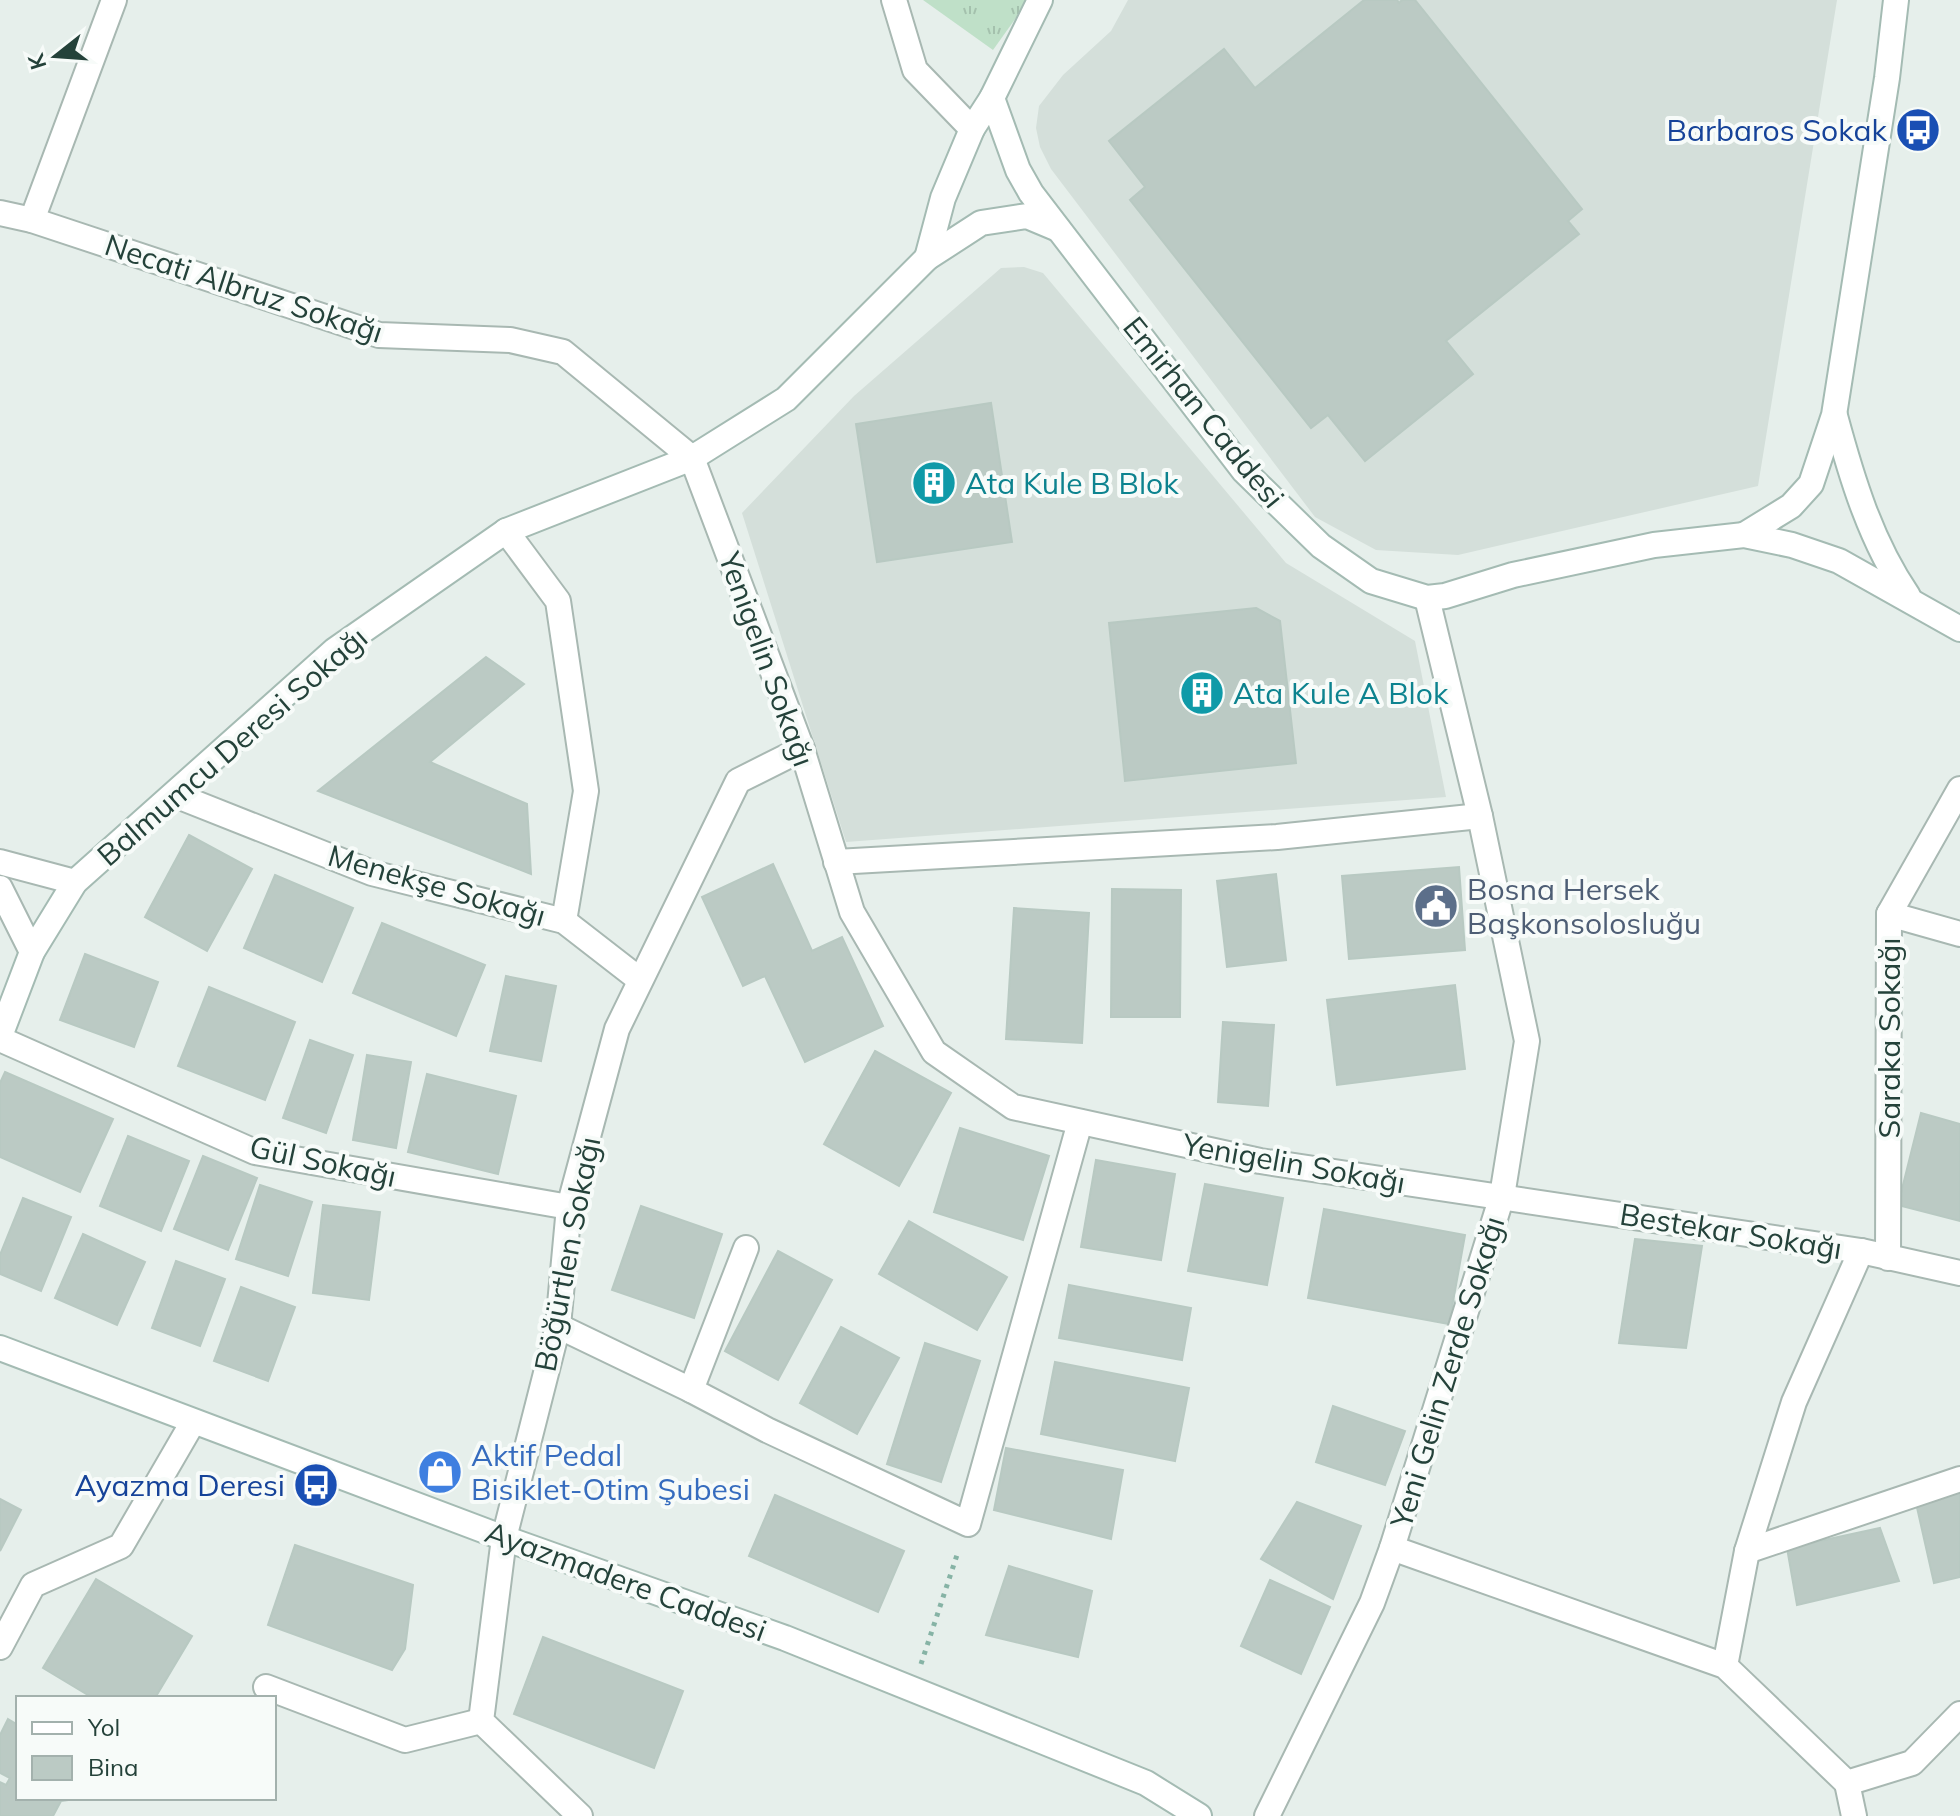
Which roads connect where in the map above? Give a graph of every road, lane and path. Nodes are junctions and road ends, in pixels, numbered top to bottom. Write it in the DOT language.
graph roads {
  1 [pos="114,0"];
  2 [pos="894,0"];
  3 [pos="1040,0"];
  4 [pos="1896,0"];
  5 [pos="992,98"];
  6 [pos="972,129"];
  7 [pos="0,213"];
  8 [pos="32,220"];
  9 [pos="1058,229"];
  10 [pos="927,258"];
  11 [pos="1834,415"];
  12 [pos="692,458"];
  13 [pos="506,531"];
  14 [pos="1744,535"];
  15 [pos="1427,598"];
  16 [pos="1914,605"];
  17 [pos="1960,629"];
  18 [pos="802,749"];
  19 [pos="1960,789"];
  20 [pos="175,795"];
  21 [pos="1480,816"];
  22 [pos="0,862"];
  23 [pos="836,862"];
  24 [pos="75,882"];
  25 [pos="0,888"];
  26 [pos="1889,914"];
  27 [pos="564,921"];
  28 [pos="1960,934"];
  29 [pos="32,952"];
  30 [pos="640,980"];
  31 [pos="0,1037"];
  32 [pos="1080,1122"];
  33 [pos="1502,1196"];
  34 [pos="569,1207"];
  35 [pos="746,1248"];
  36 [pos="1861,1251"];
  37 [pos="1888,1258"];
  38 [pos="1960,1273"];
  39 [pos="558,1326"];
  40 [pos="0,1348"];
  41 [pos="691,1390"];
  42 [pos="193,1422"];
  43 [pos="1960,1479"];
  44 [pos="968,1524"];
  45 [pos="504,1538"];
  46 [pos="1392,1548"];
  47 [pos="1747,1551"];
  48 [pos="0,1647"];
  49 [pos="1725,1666"];
  50 [pos="266,1687"];
  51 [pos="912,1690"];
  52 [pos="1960,1714"];
  53 [pos="481,1721"];
  54 [pos="1847,1783"];
  55 [pos="580,1816"];
  56 [pos="1199,1816"];
  57 [pos="1267,1816"];
  58 [pos="1854,1816"];
  1 -- 8 [label="street"];
  2 -- 6 [label="street"];
  3 -- 5 [label="street"];
  4 -- 11 [label="street"];
  5 -- 6 [label="street"];
  5 -- 9 [label="street, Emirhan Caddesi"];
  6 -- 10 [label="street"];
  7 -- 8 [label="street, Necati Albruz Sokağı"];
  8 -- 12 [label="street, Necati Albruz Sokağı"];
  9 -- 10 [label="street, Balmumcu Deresi Sokağı"];
  9 -- 15 [label="street, Emirhan Caddesi"];
  10 -- 12 [label="street, Balmumcu Deresi Sokağı"];
  11 -- 14 [label="street"];
  11 -- 16 [label="street"];
  12 -- 13 [label="street, Balmumcu Deresi Sokağı"];
  12 -- 18 [label="street, Yenigelin Sokağı"];
  13 -- 20 [label="street, Balmumcu Deresi Sokağı"];
  13 -- 27 [label="street"];
  14 -- 15 [label="street, Emirhan Caddesi"];
  14 -- 16 [label="street"];
  15 -- 21 [label="street"];
  16 -- 17 [label="street"];
  18 -- 23 [label="street, Yenigelin Sokağı"];
  18 -- 30 [label="street, Böğürtlen Sokağı"];
  19 -- 26 [label="street, Saraka Sokağı"];
  20 -- 24 [label="street, Balmumcu Deresi Sokağı"];
  20 -- 27 [label="street, Menekşe Sokağı"];
  21 -- 23 [label="street"];
  21 -- 33 [label="street"];
  22 -- 24 [label="street"];
  23 -- 32 [label="street, Yenigelin Sokağı"];
  24 -- 29 [label="street, Balmumcu Deresi Sokağı"];
  25 -- 29 [label="street"];
  26 -- 28 [label="street"];
  26 -- 37 [label="street, Saraka Sokağı"];
  27 -- 30 [label="street, Menekşe Sokağı"];
  29 -- 31 [label="street, Balmumcu Deresi Sokağı"];
  30 -- 34 [label="street, Böğürtlen Sokağı"];
  31 -- 34 [label="street, Gül Sokağı"];
  32 -- 33 [label="street, Yenigelin Sokağı"];
  32 -- 44 [label="street"];
  33 -- 36 [label="street, Bestekar Sokağı"];
  33 -- 46 [label="street, Yeni Gelin Zerde Sokağı"];
  34 -- 39 [label="street, Böğürtlen Sokağı"];
  35 -- 41 [label="street"];
  36 -- 37 [label="street, Bestekar Sokağı"];
  36 -- 47 [label="street"];
  37 -- 38 [label="street, Bestekar Sokağı"];
  39 -- 41 [label="street"];
  39 -- 45 [label="street, Böğürtlen Sokağı"];
  40 -- 42 [label="street, Ayazmadere Caddesi"];
  41 -- 44 [label="street"];
  42 -- 45 [label="street, Ayazmadere Caddesi"];
  42 -- 48 [label="street"];
  43 -- 47 [label="street"];
  44 -- 51 [label="path"];
  45 -- 51 [label="street, Ayazmadere Caddesi"];
  45 -- 53 [label="street, Böğürtlen Sokağı"];
  46 -- 49 [label="street, Yeni Gelin Zerde Sokağı"];
  46 -- 57 [label="street, Yeni Gelin Zerde Sokağı"];
  47 -- 49 [label="street"];
  49 -- 54 [label="street, Yeni Gelin Zerde Sokağı"];
  50 -- 53 [label="street"];
  51 -- 56 [label="street, Ayazmadere Caddesi"];
  52 -- 54 [label="street"];
  53 -- 55 [label="street"];
  54 -- 58 [label="street"];
}
